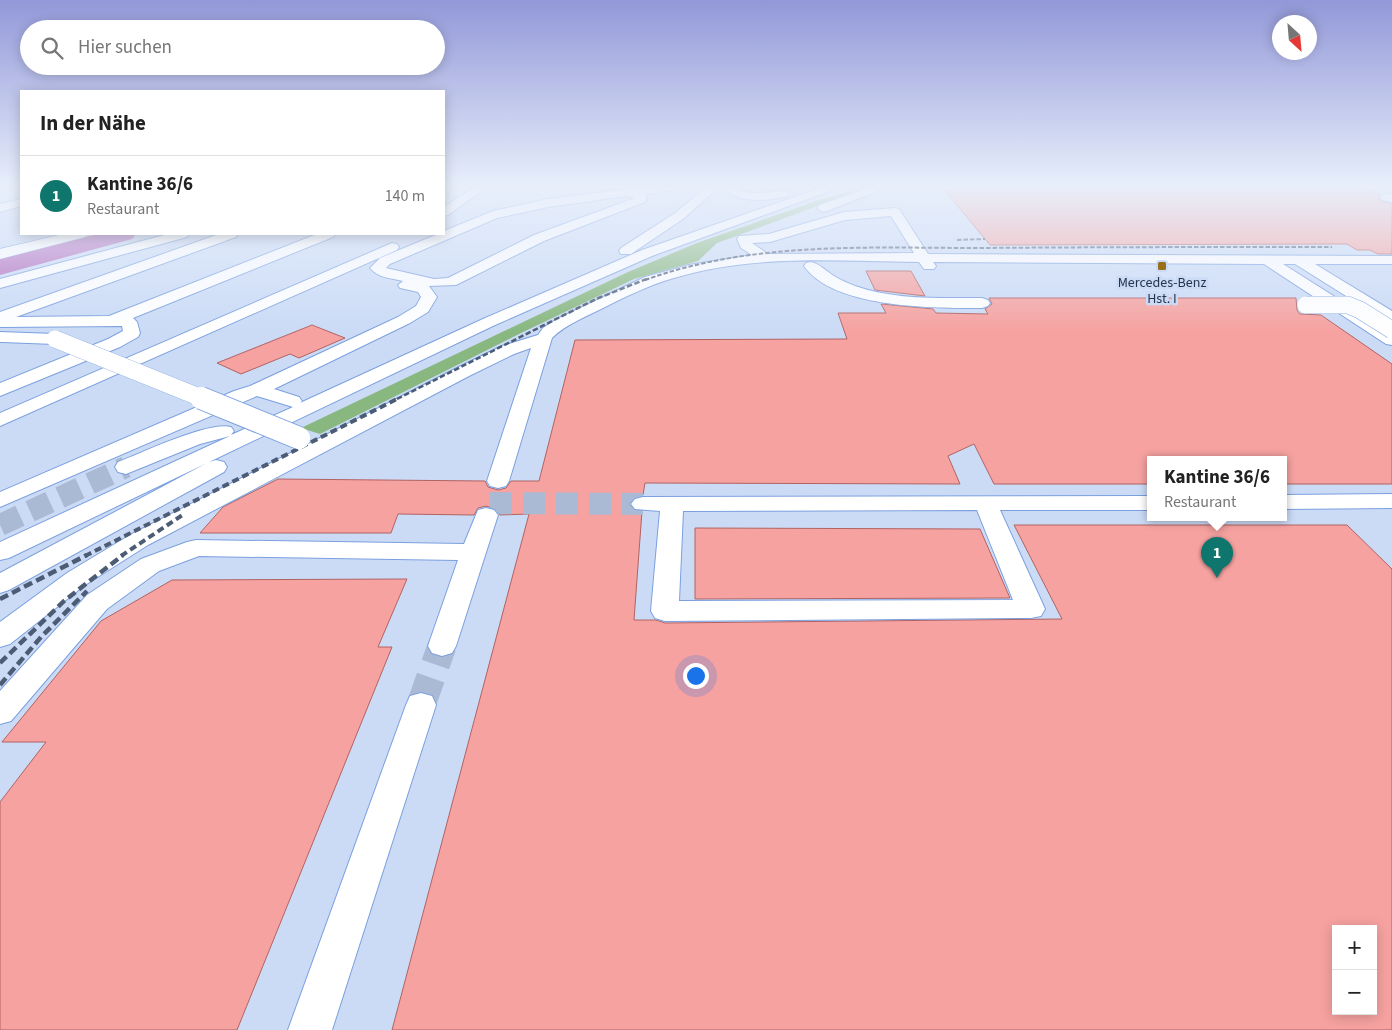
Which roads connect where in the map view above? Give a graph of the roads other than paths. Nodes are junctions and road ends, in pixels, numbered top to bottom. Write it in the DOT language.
graph roads {
  1 [pos="56,235"];
  2 [pos="76,235"];
  3 [pos="178,235"];
  4 [pos="228,235"];
  5 [pos="325,235"];
  6 [pos="336,235"];
  7 [pos="396,235"];
  8 [pos="419,235"];
  9 [pos="446,235"];
  10 [pos="547,235"];
  11 [pos="566,235"];
  12 [pos="650,235"];
  13 [pos="697,235"];
  14 [pos="761,235"];
  15 [pos="780,235"];
  16 [pos="909,235"];
  17 [pos="0,249"];
  18 [pos="736,253"];
  19 [pos="0,254"];
  20 [pos="367,258"];
  21 [pos="765,258"];
  22 [pos="1392,260"];
  23 [pos="1272,262"];
  24 [pos="1302,262"];
  25 [pos="927,263"];
  26 [pos="1392,265"];
  27 [pos="811,266"];
  28 [pos="0,284"];
  29 [pos="468,286"];
  30 [pos="541,291"];
  31 [pos="982,304"];
  32 [pos="1306,305"];
  33 [pos="0,318"];
  34 [pos="1392,318"];
  35 [pos="117,321"];
  36 [pos="0,322"];
  37 [pos="489,322"];
  38 [pos="1392,330"];
  39 [pos="0,337"];
  40 [pos="1392,340"];
  41 [pos="540,346"];
  42 [pos="0,390"];
  43 [pos="257,390"];
  44 [pos="292,401"];
  45 [pos="0,407"];
  46 [pos="0,420"];
  47 [pos="224,431"];
  48 [pos="309,442"];
  49 [pos="126,467"];
  50 [pos="498,481"];
  51 [pos="0,500"];
  52 [pos="1287,502"];
  53 [pos="1392,502"];
  54 [pos="1147,503"];
  55 [pos="642,504"];
  56 [pos="672,504"];
  57 [pos="986,505"];
  58 [pos="486,515"];
  59 [pos="0,534"];
  60 [pos="0,543"];
  61 [pos="0,552"];
  62 [pos="475,552"];
  63 [pos="0,584"];
  64 [pos="0,636"];
  65 [pos="442,646"];
  66 [pos="421,705"];
  67 [pos="0,712"];
  68 [pos="310,1030"];
  1 -- 17 [label="highway"];
  2 -- 19 [label="highway"];
  3 -- 28 [label="street"];
  4 -- 33 [label="street"];
  5 -- 35 [label="street"];
  6 -- 35 [label="street"];
  7 -- 45 [label="street"];
  8 -- 20 [label="street"];
  9 -- 10 [label="street"];
  11 -- 29 [label="street"];
  12 -- 30 [label="street"];
  13 -- 37 [label="street"];
  14 -- 18 [label="street"];
  15 -- 18 [label="street"];
  16 -- 25 [label="street"];
  18 -- 21 [label="street"];
  18 -- 21 [label="street"];
  18 -- 27 [label="street"];
  18 -- 41 [label="street"];
  20 -- 43 [label="street"];
  20 -- 46 [label="street"];
  21 -- 25 [label="street"];
  22 -- 24 [label="street"];
  23 -- 24 [label="street"];
  23 -- 25 [label="street"];
  23 -- 40 [label="street"];
  24 -- 26 [label="street"];
  24 -- 34 [label="street"];
  25 -- 27 [label="street"];
  27 -- 31 [label="street"];
  30 -- 44 [label="street"];
  30 -- 60 [label="street"];
  32 -- 38 [label="street, bridge"];
  35 -- 36 [label="street"];
  35 -- 42 [label="street"];
  37 -- 61 [label="street"];
  37 -- 63 [label="street"];
  39 -- 48 [label="street, bridge"];
  41 -- 48 [label="street"];
  41 -- 50 [label="street"];
  43 -- 44 [label="street"];
  43 -- 51 [label="street"];
  44 -- 47 [label="street"];
  47 -- 49 [label="street"];
  47 -- 59 [label="street"];
  48 -- 64 [label="street"];
  52 -- 53 [label="street"];
  54 -- 57 [label="street"];
  55 -- 56 [label="street"];
  56 -- 57 [label="street"];
  56 -- 57 [label="street"];
  58 -- 62 [label="street"];
  62 -- 65 [label="street"];
  62 -- 67 [label="street"];
  66 -- 68 [label="street"];
}
